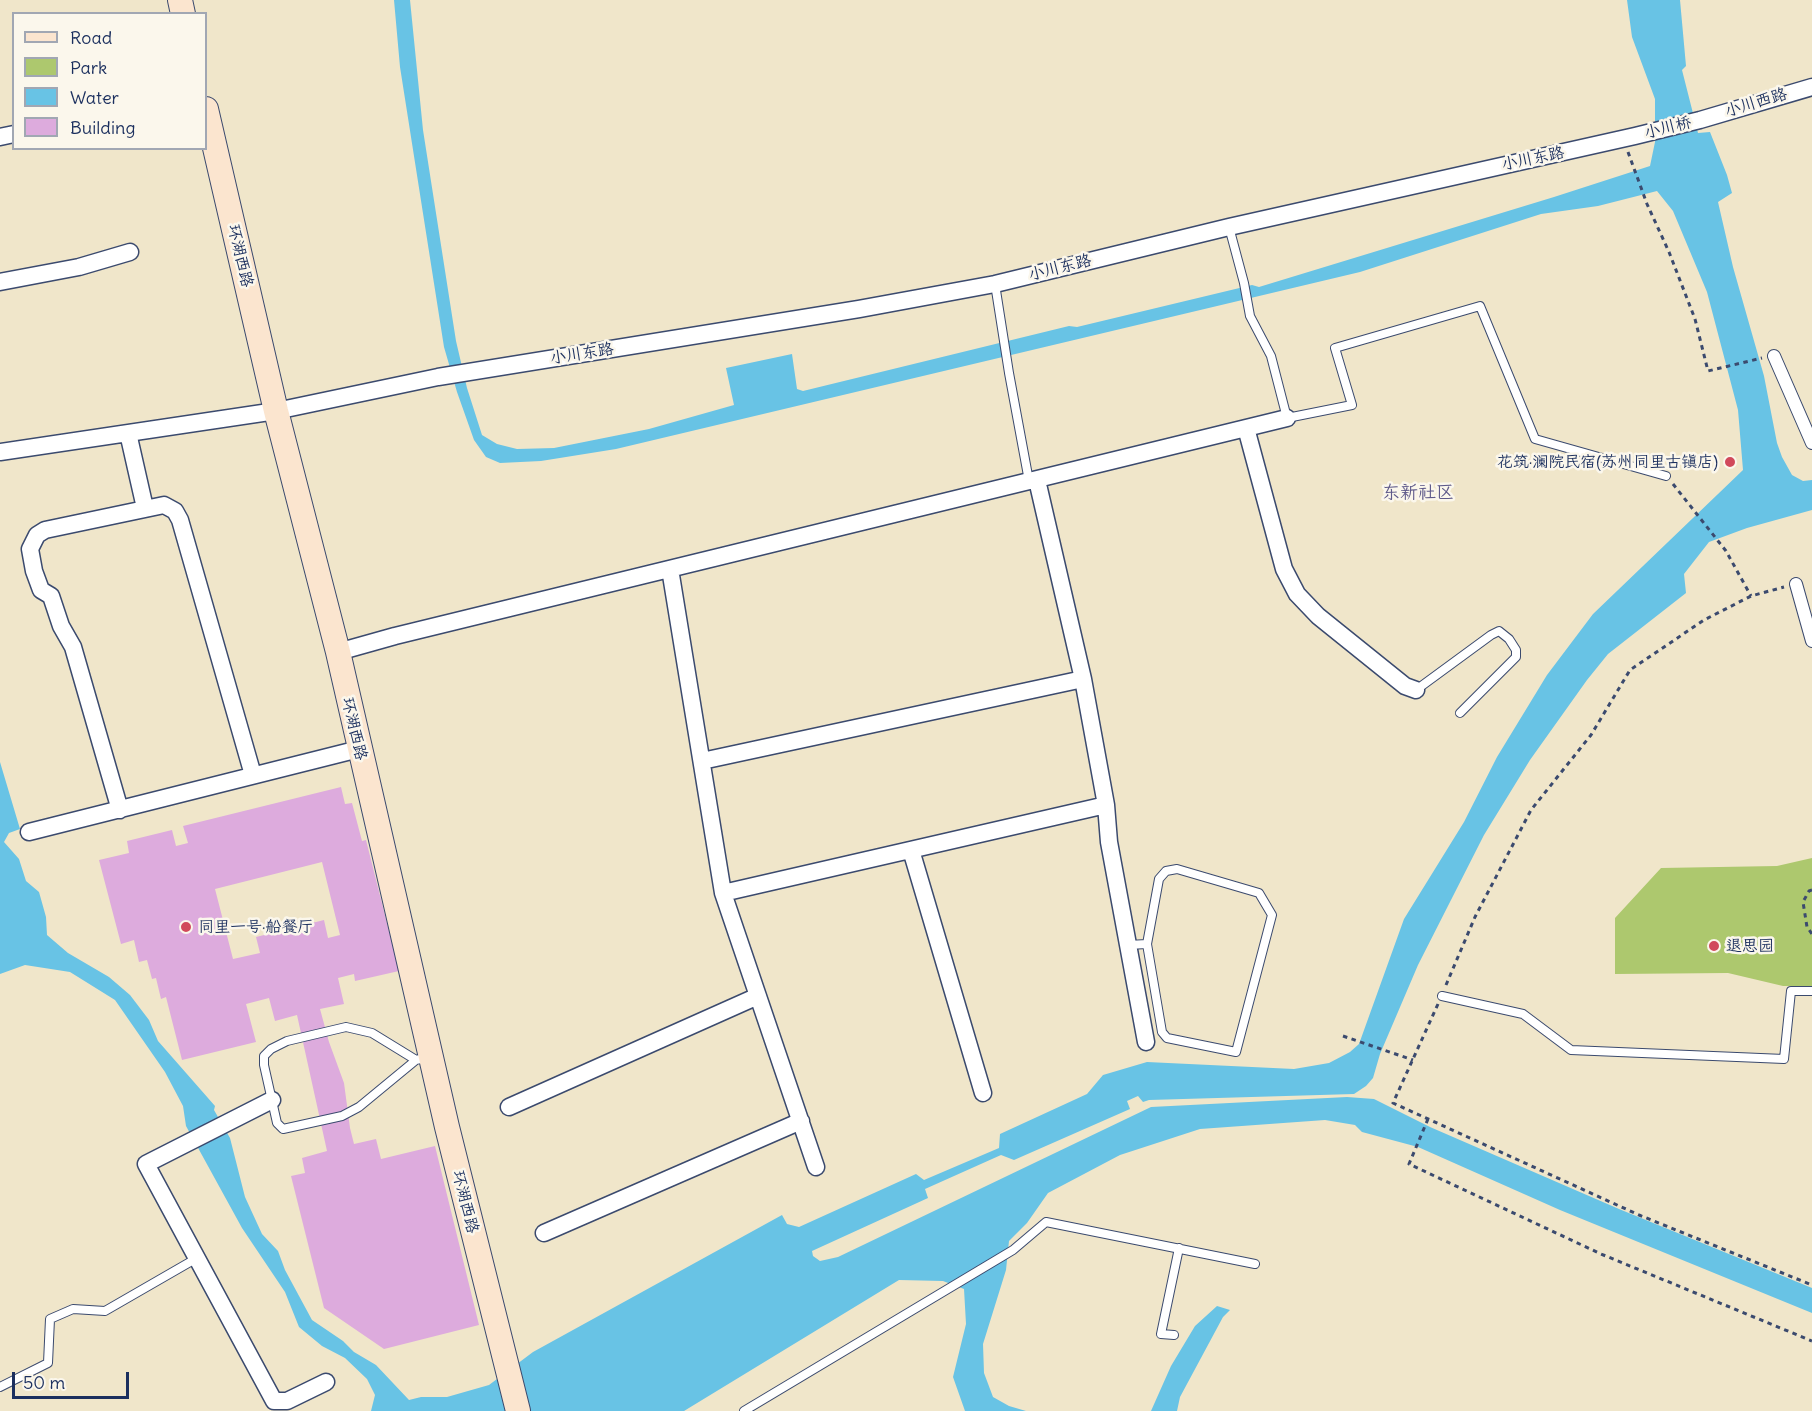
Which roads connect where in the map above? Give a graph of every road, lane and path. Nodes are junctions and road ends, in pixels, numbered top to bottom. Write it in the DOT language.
graph roads {
  1 [pos="1812,87"];
  2 [pos="207,114"];
  3 [pos="1700,120"];
  4 [pos="1630,137"];
  5 [pos="1229,227"];
  6 [pos="130,252"];
  7 [pos="0,282"];
  8 [pos="995,284"];
  9 [pos="1774,356"];
  10 [pos="276,411"];
  11 [pos="1287,418"];
  12 [pos="1246,428"];
  13 [pos="128,433"];
  14 [pos="1812,442"];
  15 [pos="0,452"];
  16 [pos="1666,476"];
  17 [pos="1033,481"];
  18 [pos="144,508"];
  19 [pos="670,569"];
  20 [pos="1796,584"];
  21 [pos="1751,596"];
  22 [pos="1812,641"];
  23 [pos="338,652"];
  24 [pos="1083,679"];
  25 [pos="1416,690"];
  26 [pos="1460,713"];
  27 [pos="359,749"];
  28 [pos="702,761"];
  29 [pos="253,776"];
  30 [pos="1106,805"];
  31 [pos="120,810"];
  32 [pos="29,832"];
  33 [pos="911,850"];
  34 [pos="1812,890"];
  35 [pos="723,893"];
  36 [pos="1812,934"];
  37 [pos="1146,944"];
  38 [pos="1128,945"];
  39 [pos="1812,991"];
  40 [pos="758,996"];
  41 [pos="1442,996"];
  42 [pos="1343,1036"];
  43 [pos="1146,1042"];
  44 [pos="424,1058"];
  45 [pos="1413,1060"];
  46 [pos="983,1093"];
  47 [pos="272,1100"];
  48 [pos="509,1107"];
  49 [pos="801,1120"];
  50 [pos="1428,1120"];
  51 [pos="816,1167"];
  52 [pos="544,1233"];
  53 [pos="1179,1248"];
  54 [pos="197,1258"];
  55 [pos="1255,1264"];
  56 [pos="1812,1285"];
  57 [pos="1174,1335"];
  58 [pos="1812,1341"];
  59 [pos="326,1382"];
  60 [pos="0,1387"];
  61 [pos="281,1406"];
  62 [pos="518,1411"];
  63 [pos="744,1411"];
  1 -- 3 [label="street, 小川西路"];
  2 -- 10 [label="main road, 环湖西路"];
  3 -- 4 [label="street, 小川桥"];
  4 -- 5 [label="street, 小川东路"];
  4 -- 9 [label="path"];
  5 -- 8 [label="street, 小川东路"];
  5 -- 11 [label="lane"];
  6 -- 7 [label="street"];
  8 -- 10 [label="street, 小川东路"];
  8 -- 17 [label="lane"];
  9 -- 14 [label="street"];
  10 -- 13 [label="street, 小川东路"];
  10 -- 23 [label="main road, 环湖西路"];
  11 -- 12 [label="street"];
  11 -- 16 [label="lane"];
  12 -- 17 [label="street"];
  12 -- 25 [label="street"];
  13 -- 15 [label="street, 小川东路"];
  13 -- 18 [label="street"];
  16 -- 21 [label="path"];
  17 -- 19 [label="street"];
  17 -- 24 [label="street"];
  18 -- 29 [label="street"];
  18 -- 31 [label="street"];
  19 -- 23 [label="street"];
  19 -- 28 [label="street"];
  20 -- 21 [label="path"];
  20 -- 22 [label="street"];
  21 -- 41 [label="path"];
  23 -- 27 [label="main road, 环湖西路"];
  24 -- 28 [label="street"];
  24 -- 30 [label="street"];
  25 -- 26 [label="lane"];
  27 -- 29 [label="street"];
  27 -- 44 [label="main road, 环湖西路"];
  28 -- 35 [label="street"];
  29 -- 31 [label="street"];
  30 -- 33 [label="street"];
  30 -- 38 [label="street"];
  31 -- 32 [label="street"];
  33 -- 35 [label="street"];
  33 -- 46 [label="street"];
  34 -- 36 [label="path"];
  35 -- 40 [label="street"];
  37 -- 37 [label="lane"];
  37 -- 38 [label="lane"];
  38 -- 43 [label="street"];
  39 -- 41 [label="lane"];
  40 -- 48 [label="street"];
  40 -- 49 [label="street"];
  41 -- 45 [label="path"];
  42 -- 45 [label="path"];
  44 -- 47 [label="lane"];
  44 -- 47 [label="lane"];
  44 -- 62 [label="main road, 环湖西路"];
  45 -- 50 [label="path"];
  47 -- 54 [label="street"];
  49 -- 51 [label="street"];
  49 -- 52 [label="street"];
  50 -- 56 [label="path"];
  50 -- 58 [label="path"];
  53 -- 55 [label="lane"];
  53 -- 57 [label="lane"];
  53 -- 63 [label="lane"];
  54 -- 60 [label="lane"];
  54 -- 61 [label="street"];
  59 -- 61 [label="street"];
}
